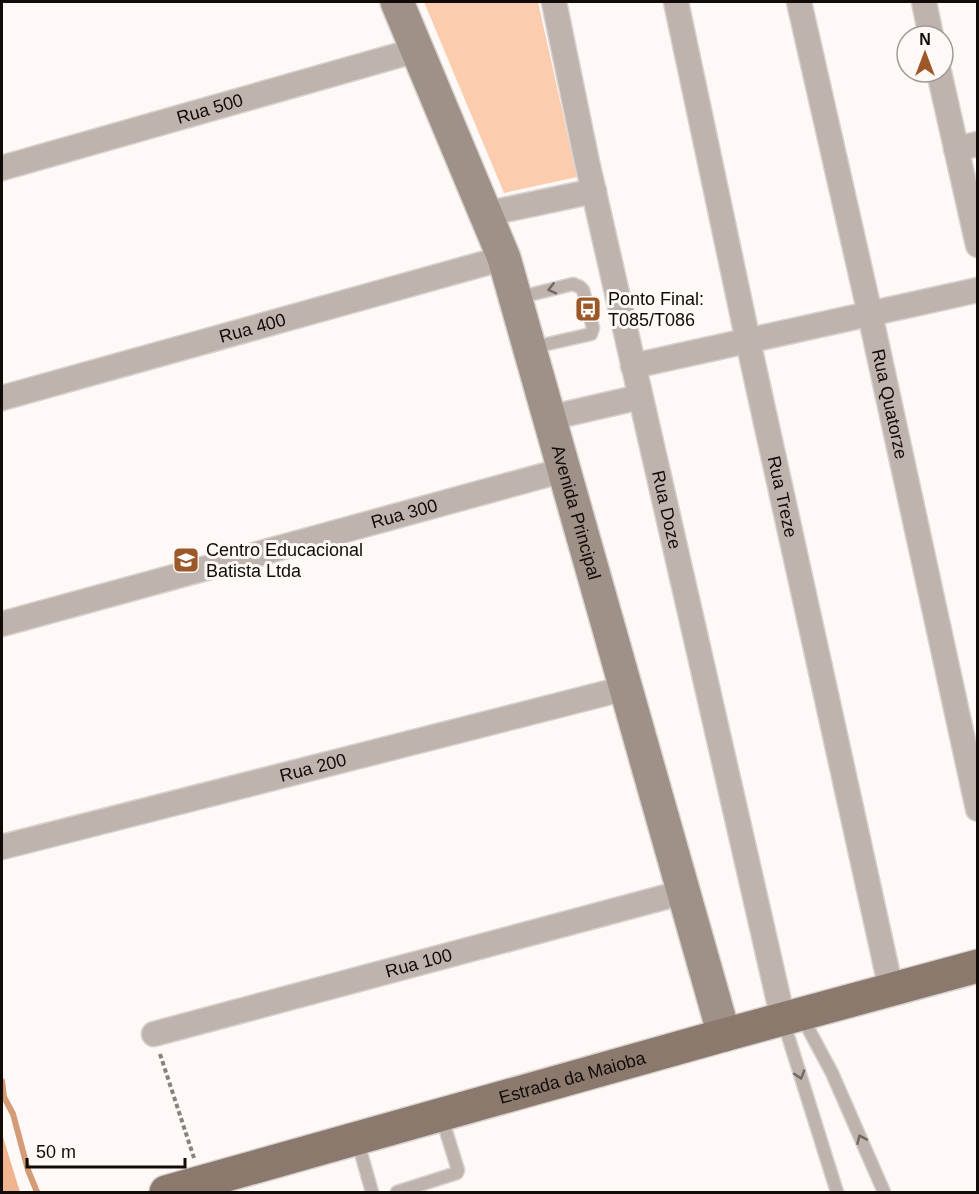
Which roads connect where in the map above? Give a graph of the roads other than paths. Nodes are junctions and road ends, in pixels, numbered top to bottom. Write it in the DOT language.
graph roads {
  1 [pos="397,2"];
  2 [pos="554,2"];
  3 [pos="676,2"];
  4 [pos="799,2"];
  5 [pos="924,2"];
  6 [pos="929,24"];
  7 [pos="417,50"];
  8 [pos="943,84"];
  9 [pos="967,147"];
  10 [pos="2,168"];
  11 [pos="594,191"];
  12 [pos="485,214"];
  13 [pos="978,245"];
  14 [pos="504,258"];
  15 [pos="978,290"];
  16 [pos="515,299"];
  17 [pos="870,314"];
  18 [pos="748,340"];
  19 [pos="529,348"];
  20 [pos="633,366"];
  21 [pos="640,397"];
  22 [pos="2,398"];
  23 [pos="549,418"];
  24 [pos="564,470"];
  25 [pos="2,624"];
  26 [pos="626,688"];
  27 [pos="978,809"];
  28 [pos="2,847"];
  29 [pos="684,892"];
  30 [pos="978,966"];
  31 [pos="891,989"];
  32 [pos="791,1017"];
  33 [pos="154,1034"];
  34 [pos="724,1035"];
  35 [pos="441,1114"];
  36 [pos="356,1138"];
  37 [pos="166,1192"];
  38 [pos="372,1192"];
  39 [pos="397,1192"];
  40 [pos="837,1192"];
  41 [pos="884,1192"];
  1 -- 7 [label="main road, Avenida Principal"];
  2 -- 11 [label="street, Rua Doze"];
  3 -- 18 [label="street, Rua Treze"];
  4 -- 17 [label="street, Rua Quatorze"];
  5 -- 6 [label="street"];
  7 -- 10 [label="street, Rua 500"];
  7 -- 12 [label="main road, Avenida Principal"];
  8 -- 9 [label="street"];
  9 -- 13 [label="street"];
  11 -- 12 [label="street"];
  11 -- 20 [label="street, Rua Doze"];
  12 -- 14 [label="main road, Avenida Principal"];
  14 -- 16 [label="main road, Avenida Principal"];
  14 -- 22 [label="street, Rua 400"];
  15 -- 17 [label="street"];
  16 -- 19 [label="main road, Avenida Principal"];
  19 -- 16 [label="lane, one-way"];
  17 -- 18 [label="street"];
  17 -- 27 [label="street, Rua Quatorze"];
  18 -- 20 [label="street"];
  18 -- 31 [label="street, Rua Treze"];
  19 -- 23 [label="main road, Avenida Principal"];
  20 -- 21 [label="street, Rua Doze"];
  21 -- 23 [label="street"];
  21 -- 32 [label="street, Rua Doze"];
  23 -- 24 [label="main road, Avenida Principal"];
  24 -- 25 [label="street, Rua 300"];
  24 -- 26 [label="main road, Avenida Principal"];
  26 -- 28 [label="street, Rua 200"];
  26 -- 29 [label="main road, Avenida Principal"];
  29 -- 33 [label="street, Rua 100"];
  29 -- 34 [label="main road, Avenida Principal"];
  30 -- 31 [label="main road, Estrada da Maioba"];
  31 -- 32 [label="main road, Estrada da Maioba"];
  32 -- 34 [label="main road, Estrada da Maioba"];
  32 -- 40 [label="lane, one-way"];
  41 -- 32 [label="lane, one-way"];
  34 -- 35 [label="main road, Estrada da Maioba"];
  35 -- 36 [label="main road, Estrada da Maioba"];
  35 -- 39 [label="lane"];
  36 -- 37 [label="main road, Estrada da Maioba"];
  36 -- 38 [label="lane"];
}
